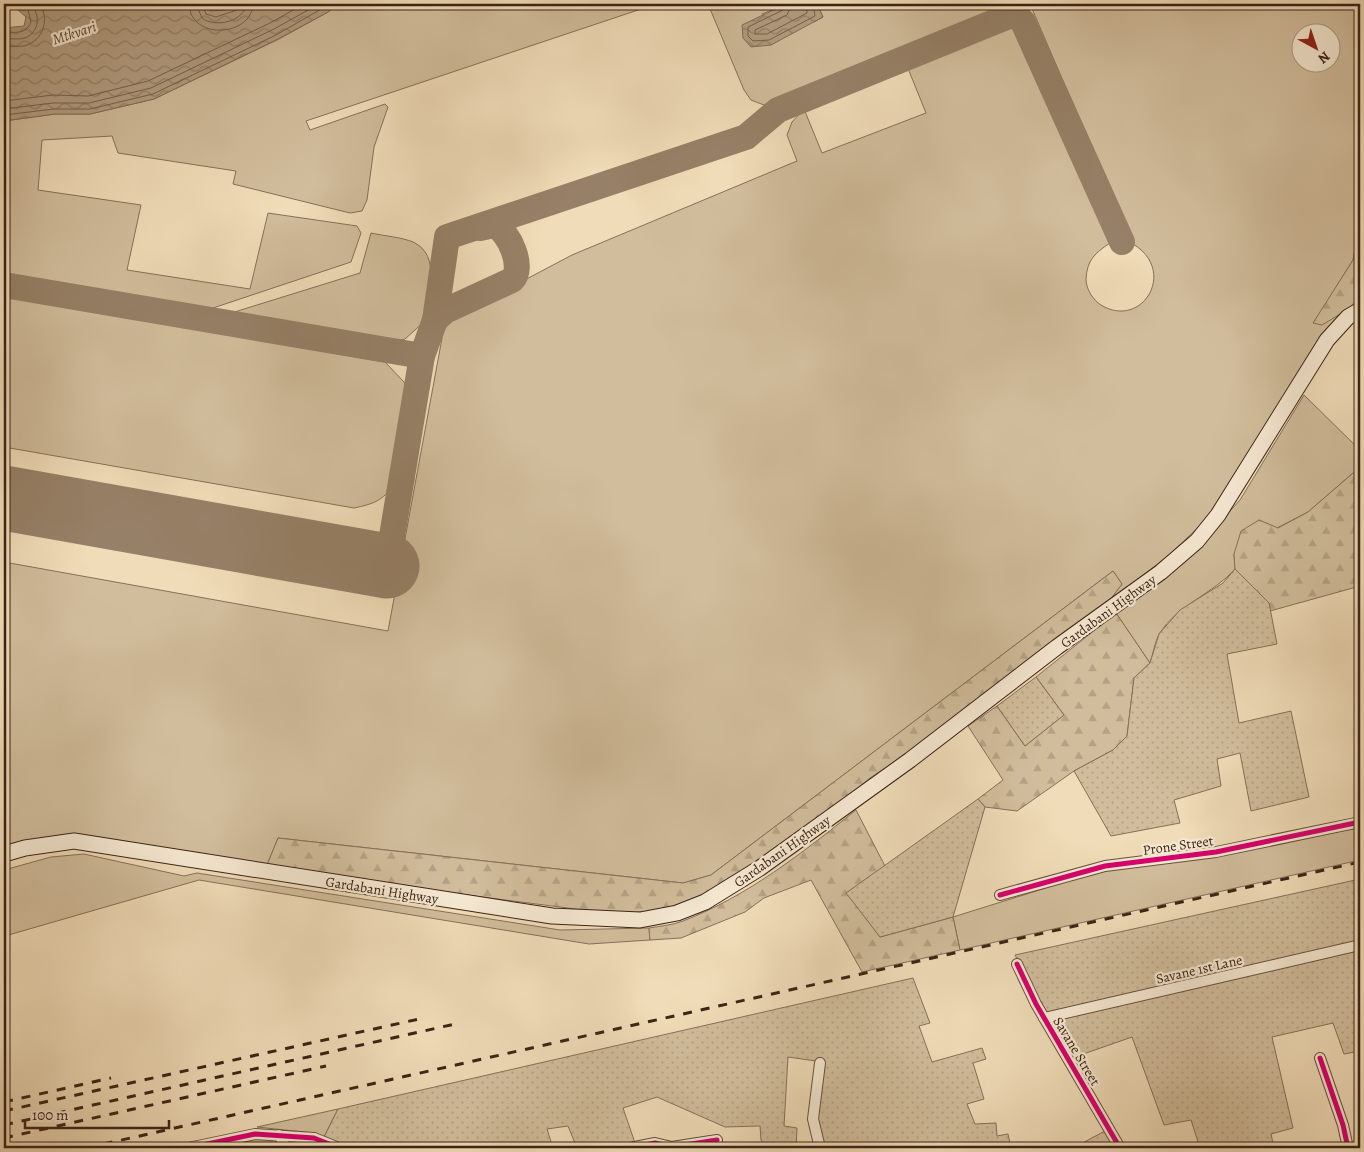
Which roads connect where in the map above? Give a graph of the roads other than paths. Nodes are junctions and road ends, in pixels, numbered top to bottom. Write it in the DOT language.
graph roads {
  1 [pos="1360,310"];
  2 [pos="1360,822"];
  3 [pos="4,854"];
  4 [pos="1000,895"];
  5 [pos="1360,945"];
  6 [pos="1017,964"];
  7 [pos="1044,1018"];
  8 [pos="1320,1058"];
  9 [pos="820,1063"];
  10 [pos="279,1135"];
  11 [pos="314,1138"];
  12 [pos="717,1140"];
  13 [pos="188,1148"];
  14 [pos="286,1148"];
  15 [pos="298,1148"];
  16 [pos="338,1148"];
  17 [pos="630,1148"];
  18 [pos="672,1148"];
  19 [pos="820,1148"];
  20 [pos="1120,1148"];
  21 [pos="1348,1148"];
  1 -- 3 [label="main road, Gardabani Highway"];
  2 -- 4 [label="street, Prone Street"];
  5 -- 7 [label="street, Savane 1st Lane"];
  6 -- 7 [label="street, Savane Street"];
  7 -- 20 [label="street, Savane Street"];
  8 -- 21 [label="street"];
  9 -- 19 [label="street"];
  10 -- 11 [label="street"];
  10 -- 13 [label="street"];
  10 -- 14 [label="street"];
  11 -- 15 [label="street"];
  11 -- 16 [label="street"];
  12 -- 18 [label="street"];
  17 -- 18 [label="street"];
}
